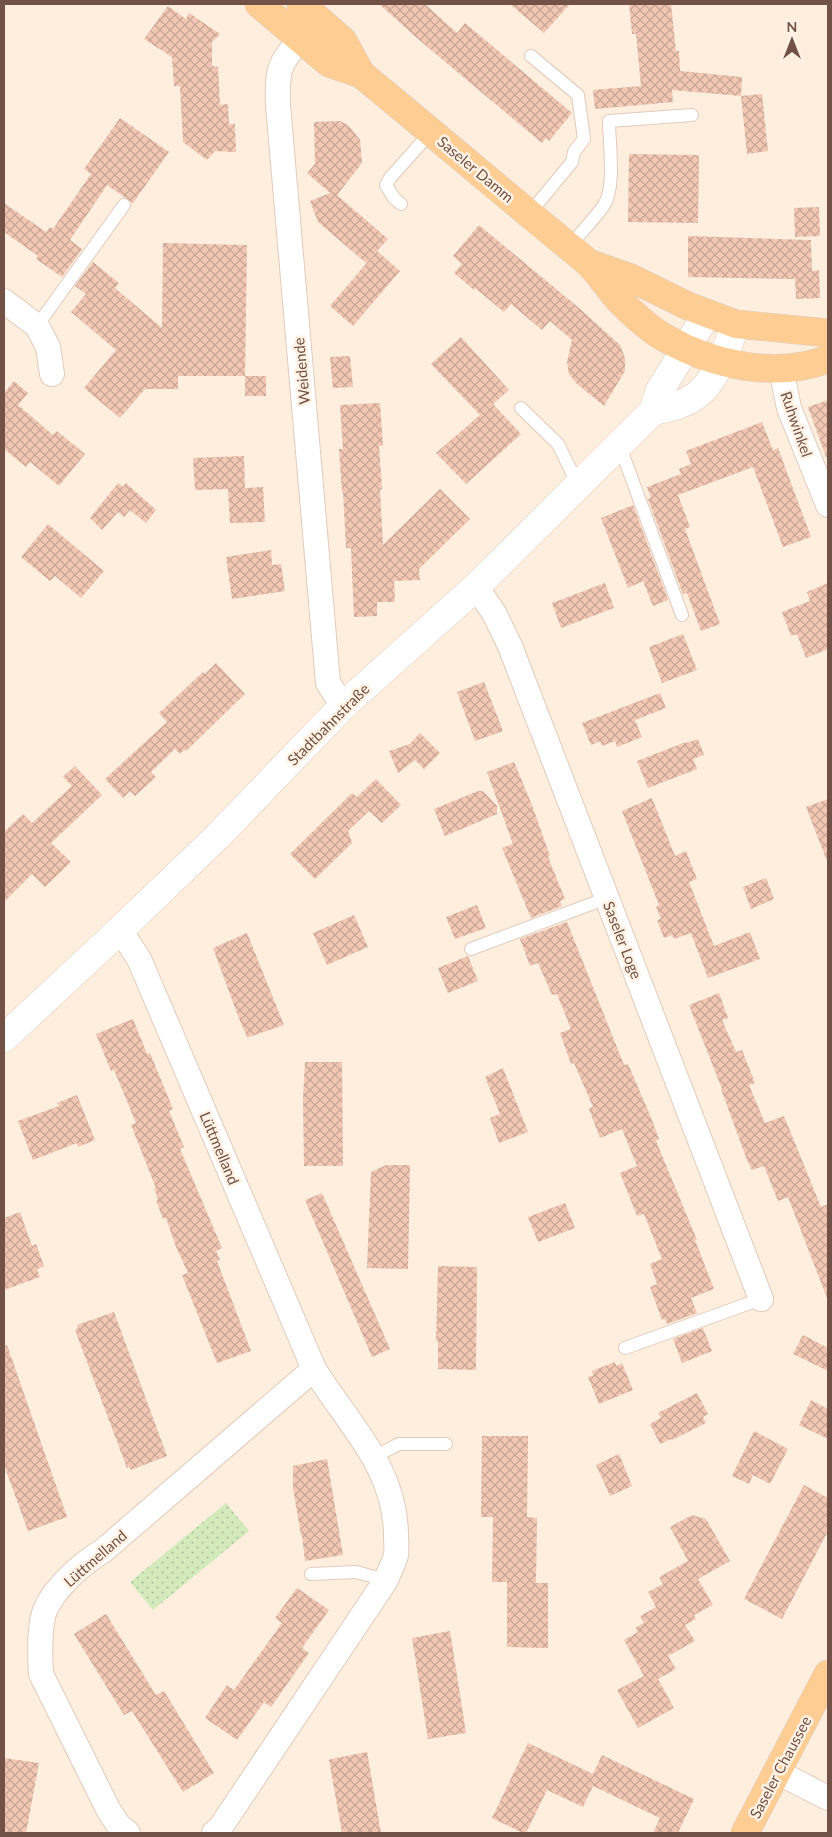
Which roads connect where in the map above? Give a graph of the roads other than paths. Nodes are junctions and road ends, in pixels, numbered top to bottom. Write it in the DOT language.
graph roads {
  1 [pos="258,4"];
  2 [pos="300,4"];
  3 [pos="300,39"];
  4 [pos="531,56"];
  5 [pos="361,74"];
  6 [pos="692,115"];
  7 [pos="431,132"];
  8 [pos="401,204"];
  9 [pos="124,205"];
  10 [pos="529,214"];
  11 [pos="569,247"];
  12 [pos="591,264"];
  13 [pos="4,301"];
  14 [pos="707,314"];
  15 [pos="736,324"];
  16 [pos="37,326"];
  17 [pos="828,333"];
  18 [pos="687,349"];
  19 [pos="828,359"];
  20 [pos="722,361"];
  21 [pos="781,369"];
  22 [pos="52,374"];
  23 [pos="520,408"];
  24 [pos="653,412"];
  25 [pos="619,444"];
  26 [pos="578,485"];
  27 [pos="828,506"];
  28 [pos="476,587"];
  29 [pos="682,615"];
  30 [pos="344,706"];
  31 [pos="607,898"];
  32 [pos="120,930"];
  33 [pos="471,949"];
  34 [pos="4,1038"];
  35 [pos="761,1298"];
  36 [pos="625,1348"];
  37 [pos="314,1369"];
  38 [pos="446,1444"];
  39 [pos="374,1457"];
  40 [pos="311,1574"];
  41 [pos="386,1580"];
  42 [pos="828,1674"];
  43 [pos="777,1772"];
  44 [pos="828,1798"];
  45 [pos="128,1833"];
  46 [pos="214,1833"];
  47 [pos="745,1833"];
  1 -- 3 [label="main road, Saseler Damm"];
  2 -- 5 [label="main road, Saseler Damm"];
  3 -- 5 [label="main road, Saseler Damm"];
  3 -- 30 [label="street, Weidende"];
  4 -- 10 [label="lane"];
  5 -- 7 [label="main road, Saseler Damm"];
  6 -- 11 [label="lane"];
  7 -- 8 [label="lane"];
  7 -- 10 [label="main road, Saseler Damm"];
  9 -- 16 [label="lane"];
  10 -- 11 [label="main road, Saseler Damm"];
  11 -- 12 [label="main road, Saseler Damm"];
  12 -- 14 [label="main road, Saseler Damm"];
  12 -- 18 [label="main road, Saseler Damm"];
  13 -- 16 [label="street"];
  14 -- 15 [label="main road, Saseler Damm"];
  14 -- 18 [label="street, Stadtbahnstraße"];
  15 -- 17 [label="main road"];
  15 -- 20 [label="street, Stadtbahnstraße"];
  16 -- 22 [label="street"];
  18 -- 20 [label="main road, Saseler Damm"];
  18 -- 24 [label="street, Stadtbahnstraße"];
  19 -- 21 [label="main road"];
  20 -- 21 [label="main road"];
  20 -- 24 [label="street, Stadtbahnstraße"];
  21 -- 27 [label="street, Ruhwinkel"];
  23 -- 26 [label="lane"];
  24 -- 25 [label="street, Stadtbahnstraße"];
  25 -- 26 [label="street, Stadtbahnstraße"];
  25 -- 29 [label="lane"];
  26 -- 28 [label="street, Stadtbahnstraße"];
  28 -- 30 [label="street, Stadtbahnstraße"];
  28 -- 31 [label="street, Saseler Loge"];
  30 -- 32 [label="street, Stadtbahnstraße"];
  31 -- 33 [label="lane"];
  31 -- 35 [label="street, Saseler Loge"];
  32 -- 34 [label="street, Stadtbahnstraße"];
  32 -- 37 [label="street, Lüttmelland"];
  35 -- 36 [label="lane"];
  37 -- 39 [label="street, Lüttmelland"];
  37 -- 45 [label="street, Lüttmelland"];
  38 -- 39 [label="lane"];
  39 -- 41 [label="street, Lüttmelland"];
  40 -- 41 [label="lane"];
  41 -- 46 [label="street, Lüttmelland"];
  42 -- 43 [label="main road, Saseler Chaussee"];
  43 -- 44 [label="street"];
  43 -- 47 [label="main road, Saseler Chaussee"];
}
